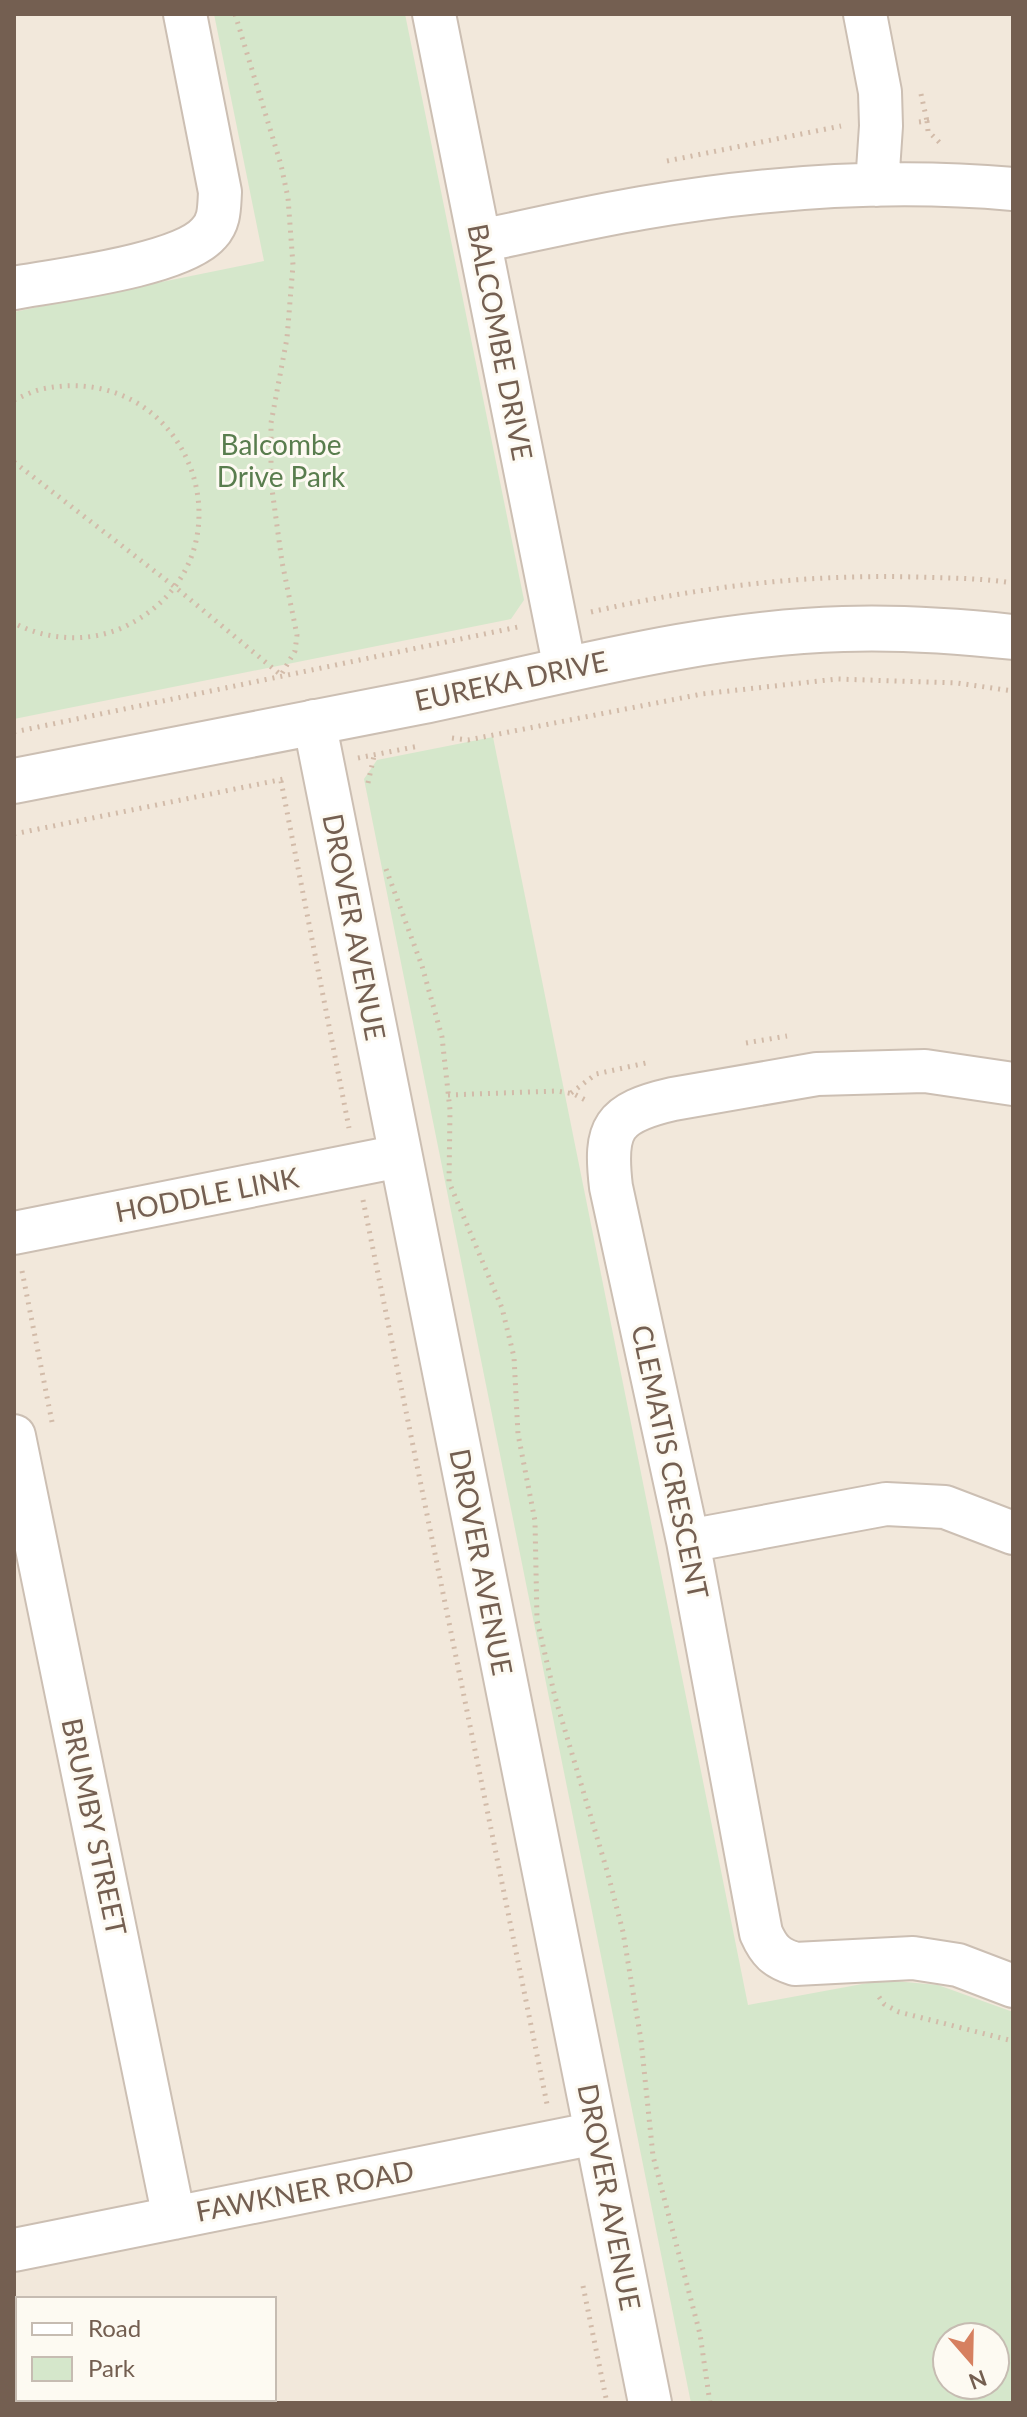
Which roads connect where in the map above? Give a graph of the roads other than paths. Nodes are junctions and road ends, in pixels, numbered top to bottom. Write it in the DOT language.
graph roads {
  1 [pos="185,14"];
  2 [pos="434,14"];
  3 [pos="865,14"];
  4 [pos="877,185"];
  5 [pos="1013,189"];
  6 [pos="480,241"];
  7 [pos="14,288"];
  8 [pos="1013,637"];
  9 [pos="565,669"];
  10 [pos="314,721"];
  11 [pos="14,781"];
  12 [pos="1013,1084"];
  13 [pos="400,1156"];
  14 [pos="14,1233"];
  15 [pos="14,1436"];
  16 [pos="1013,1533"];
  17 [pos="688,1541"];
  18 [pos="1013,1986"];
  19 [pos="596,2133"];
  20 [pos="174,2218"];
  21 [pos="14,2250"];
  22 [pos="650,2403"];
  1 -- 7 [label="street"];
  2 -- 6 [label="street, BALCOMBE DRIVE"];
  3 -- 4 [label="street"];
  4 -- 5 [label="street"];
  4 -- 6 [label="street"];
  6 -- 9 [label="street, BALCOMBE DRIVE"];
  8 -- 9 [label="street, EUREKA DRIVE"];
  9 -- 10 [label="street, EUREKA DRIVE"];
  10 -- 11 [label="street, EUREKA DRIVE"];
  10 -- 13 [label="street, DROVER AVENUE"];
  12 -- 17 [label="street, CLEMATIS CRESCENT"];
  13 -- 14 [label="street, HODDLE LINK"];
  13 -- 19 [label="street, DROVER AVENUE"];
  15 -- 20 [label="street, BRUMBY STREET"];
  16 -- 17 [label="street"];
  17 -- 18 [label="street, CLEMATIS CRESCENT"];
  19 -- 20 [label="street, FAWKNER ROAD"];
  19 -- 22 [label="street, DROVER AVENUE"];
  20 -- 21 [label="street, FAWKNER ROAD"];
}
